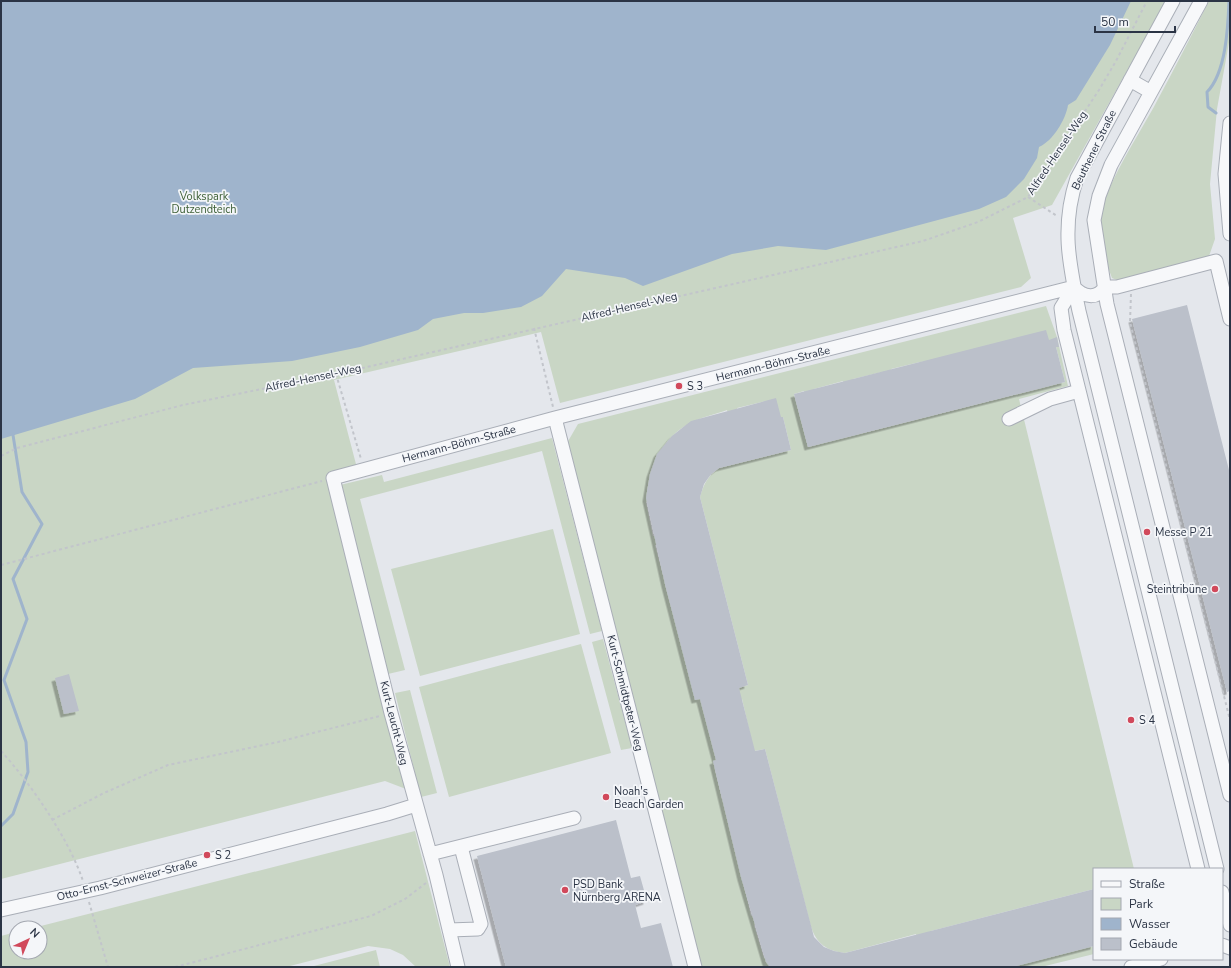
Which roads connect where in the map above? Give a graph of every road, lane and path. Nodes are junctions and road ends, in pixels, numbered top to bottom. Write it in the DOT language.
graph roads {
  1 [pos="1147,1"];
  2 [pos="1173,1"];
  3 [pos="1200,1"];
  4 [pos="1130,80"];
  5 [pos="1151,92"];
  6 [pos="1230,123"];
  7 [pos="1028,197"];
  8 [pos="1067,222"];
  9 [pos="1230,234"];
  10 [pos="1131,283"];
  11 [pos="1074,287"];
  12 [pos="1105,287"];
  13 [pos="1230,319"];
  14 [pos="534,328"];
  15 [pos="336,374"];
  16 [pos="1079,391"];
  17 [pos="556,418"];
  18 [pos="1010,419"];
  19 [pos="1,456"];
  20 [pos="364,470"];
  21 [pos="332,478"];
  22 [pos="1,565"];
  23 [pos="391,713"];
  24 [pos="1230,720"];
  25 [pos="1,751"];
  26 [pos="1230,795"];
  27 [pos="416,805"];
  28 [pos="574,818"];
  29 [pos="52,820"];
  30 [pos="461,847"];
  31 [pos="430,854"];
  32 [pos="1198,868"];
  33 [pos="1217,868"];
  34 [pos="436,875"];
  35 [pos="86,891"];
  36 [pos="1223,896"];
  37 [pos="1,910"];
  38 [pos="1230,925"];
  39 [pos="449,930"];
  40 [pos="1157,960"];
  41 [pos="108,967"];
  42 [pos="175,967"];
  43 [pos="458,967"];
  44 [pos="695,967"];
  45 [pos="1131,967"];
  1 -- 7 [label="path, Alfred-Hensel-Weg"];
  2 -- 4 [label="street, Beuthener Straße"];
  3 -- 5 [label="street, Beuthener Straße"];
  4 -- 5 [label="street"];
  4 -- 8 [label="street, Beuthener Straße"];
  5 -- 12 [label="street, Beuthener Straße"];
  6 -- 9 [label="street"];
  7 -- 8 [label="path"];
  7 -- 14 [label="path, Alfred-Hensel-Weg"];
  8 -- 11 [label="street, Beuthener Straße"];
  10 -- 12 [label="street"];
  10 -- 13 [label="street"];
  10 -- 24 [label="path"];
  11 -- 12 [label="street"];
  11 -- 16 [label="street"];
  11 -- 17 [label="street, Hermann-Böhm-Straße"];
  11 -- 33 [label="street, Beuthener Straße"];
  12 -- 26 [label="street, Beuthener Straße"];
  14 -- 15 [label="path, Alfred-Hensel-Weg"];
  14 -- 17 [label="path"];
  15 -- 19 [label="path, Alfred-Hensel-Weg"];
  15 -- 20 [label="path"];
  16 -- 18 [label="street"];
  16 -- 32 [label="street"];
  17 -- 20 [label="street, Hermann-Böhm-Straße"];
  17 -- 44 [label="street, Kurt-Schmidtpeter-Weg"];
  20 -- 21 [label="street, Hermann-Böhm-Straße"];
  21 -- 22 [label="path"];
  21 -- 23 [label="street, Kurt-Leucht-Weg"];
  23 -- 27 [label="street, Kurt-Leucht-Weg"];
  23 -- 29 [label="path"];
  25 -- 29 [label="path"];
  27 -- 31 [label="street, Kurt-Leucht-Weg"];
  27 -- 35 [label="street, Otto-Ernst-Schweizer-Straße"];
  28 -- 30 [label="street"];
  29 -- 35 [label="path"];
  30 -- 31 [label="street"];
  30 -- 39 [label="street"];
  31 -- 34 [label="street, Kurt-Leucht-Weg"];
  34 -- 39 [label="street, Kurt-Leucht-Weg"];
  34 -- 42 [label="path"];
  35 -- 37 [label="street, Otto-Ernst-Schweizer-Straße"];
  35 -- 41 [label="path"];
  36 -- 38 [label="street"];
  39 -- 43 [label="street, Kurt-Leucht-Weg"];
  40 -- 45 [label="street"];
}
